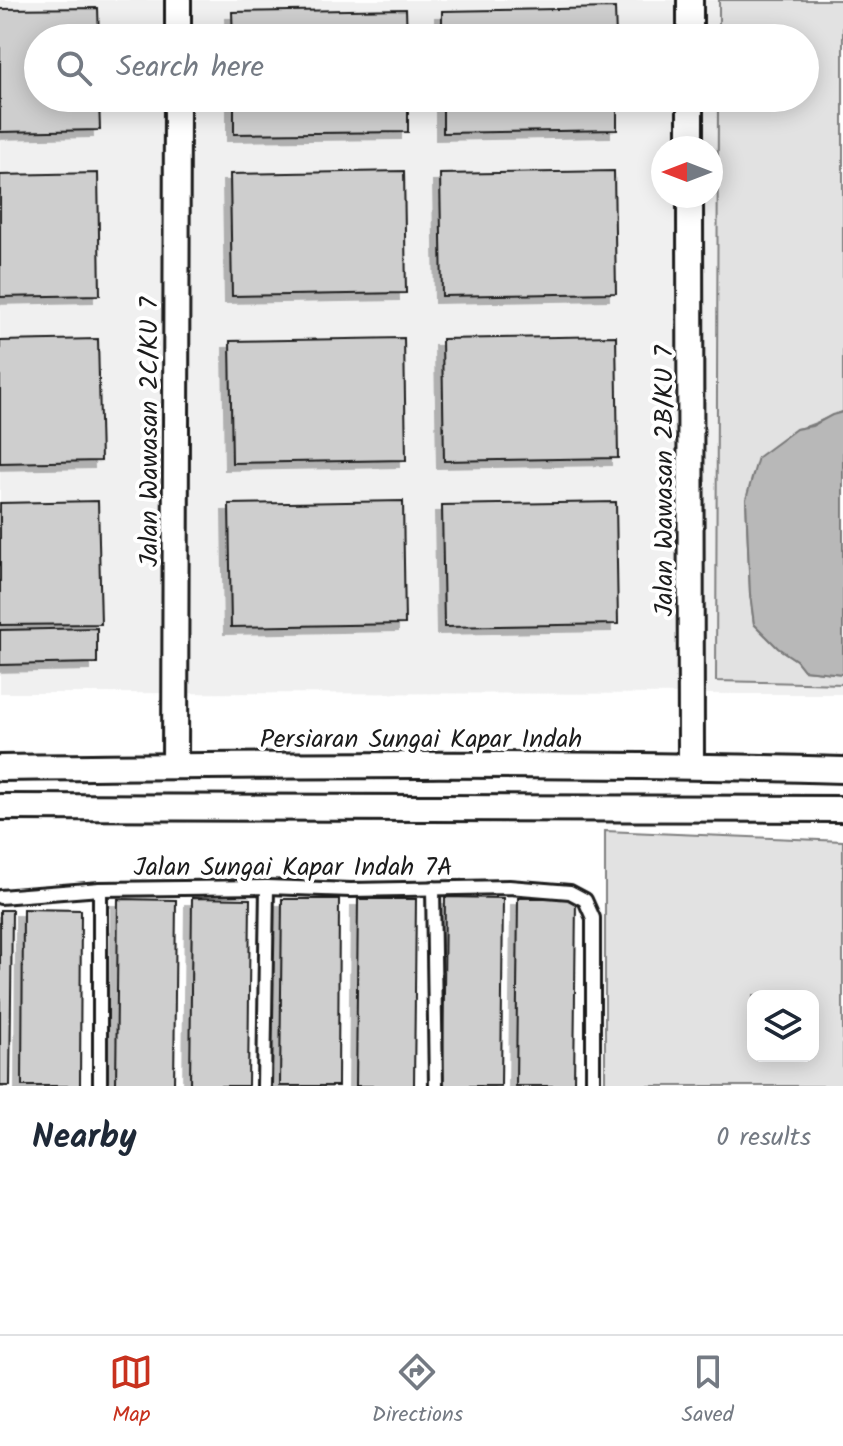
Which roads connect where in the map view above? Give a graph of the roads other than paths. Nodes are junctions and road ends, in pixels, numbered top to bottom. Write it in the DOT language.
graph roads {
  1 [pos="178,0"];
  2 [pos="690,0"];
  3 [pos="178,24"];
  4 [pos="690,24"];
  5 [pos="177,112"];
  6 [pos="690,112"];
  7 [pos="690,136"];
  8 [pos="690,208"];
  9 [pos="691,765"];
  10 [pos="175,766"];
  11 [pos="0,768"];
  12 [pos="843,770"];
  13 [pos="0,807"];
  14 [pos="843,809"];
  15 [pos="267,887"];
  16 [pos="433,888"];
  17 [pos="100,889"];
  18 [pos="0,897"];
  19 [pos="100,1086"];
  20 [pos="264,1086"];
  21 [pos="436,1086"];
  22 [pos="593,1086"];
  1 -- 3 [label="street"];
  2 -- 4 [label="street"];
  5 -- 10 [label="street, Jalan Wawasan 2C/KU 7"];
  6 -- 7 [label="street"];
  8 -- 9 [label="street, Jalan Wawasan 2B/KU 7"];
  9 -- 10 [label="street, Persiaran Sungai Kapar Indah"];
  9 -- 12 [label="street, Persiaran Sungai Kapar Indah"];
  10 -- 11 [label="street, Persiaran Sungai Kapar Indah"];
  13 -- 14 [label="street"];
  15 -- 16 [label="lane, Jalan Sungai Kapar Indah 7A"];
  15 -- 17 [label="lane, Jalan Sungai Kapar Indah 7A"];
  15 -- 20 [label="lane"];
  16 -- 21 [label="lane"];
  16 -- 22 [label="lane, Jalan Sungai Kapar Indah 7A"];
  17 -- 18 [label="lane, Jalan Sungai Kapar Indah 7A"];
  17 -- 19 [label="lane"];
}
